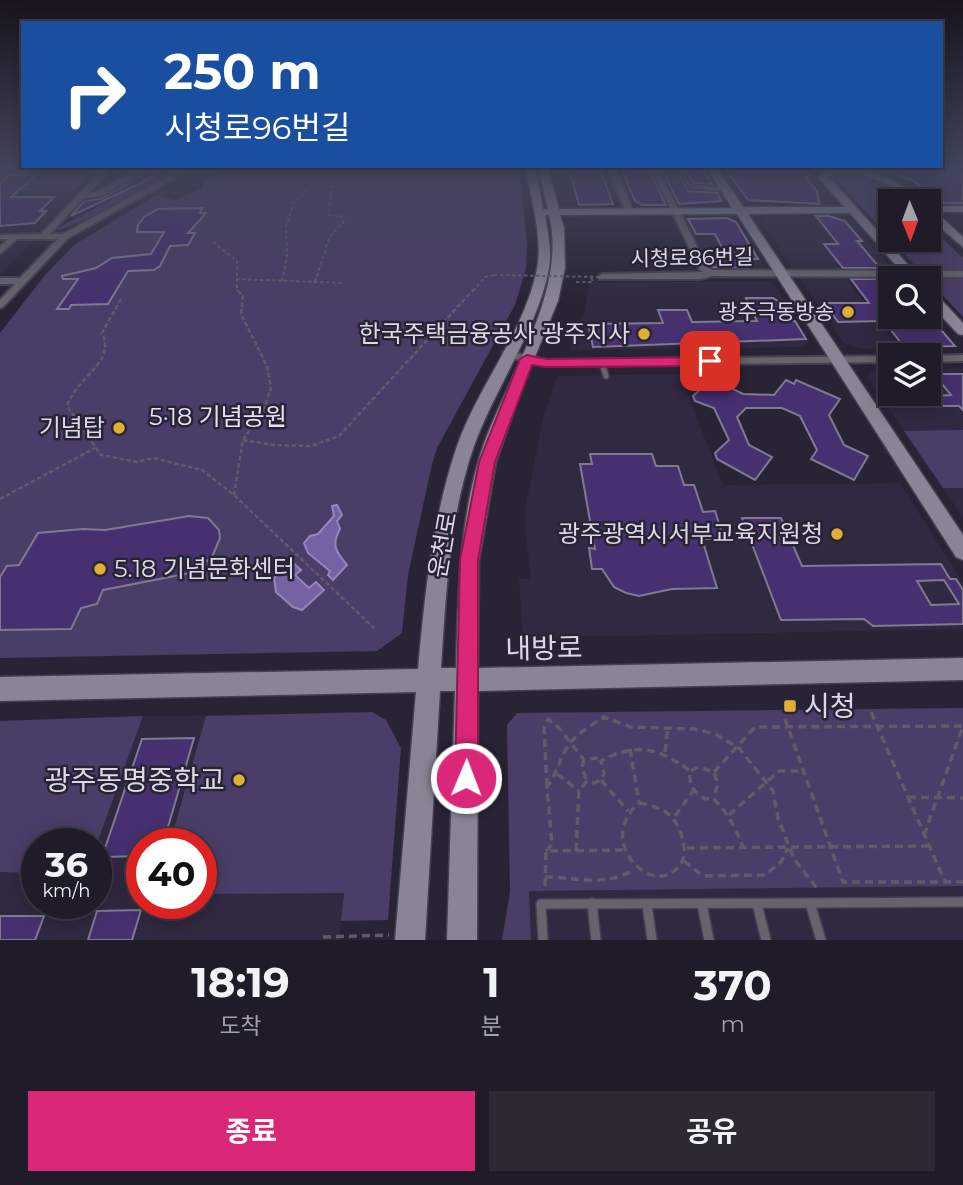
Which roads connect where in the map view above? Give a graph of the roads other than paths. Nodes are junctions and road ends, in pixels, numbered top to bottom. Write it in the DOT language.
graph roads {
  1 [pos="675,211"];
  2 [pos="67,212"];
  3 [pos="109,212"];
  4 [pos="546,212"];
  5 [pos="557,212"];
  6 [pos="742,212"];
  7 [pos="852,212"];
  8 [pos="942,223"];
  9 [pos="65,236"];
  10 [pos="0,237"];
  11 [pos="15,237"];
  12 [pos="43,237"];
  13 [pos="963,243"];
  14 [pos="0,252"];
  15 [pos="903,266"];
  16 [pos="710,273"];
  17 [pos="963,274"];
  18 [pos="782,275"];
  19 [pos="941,275"];
  20 [pos="878,276"];
  21 [pos="602,277"];
  22 [pos="0,281"];
  23 [pos="21,281"];
  24 [pos="0,305"];
  25 [pos="941,308"];
  26 [pos="963,331"];
  27 [pos="507,354"];
  28 [pos="963,358"];
  29 [pos="527,359"];
  30 [pos="878,359"];
  31 [pos="941,359"];
  32 [pos="839,360"];
  33 [pos="602,363"];
  34 [pos="606,376"];
  35 [pos="963,551"];
  36 [pos="963,669"];
  37 [pos="428,679"];
  38 [pos="467,679"];
  39 [pos="0,689"];
  40 [pos="963,902"];
  41 [pos="593,903"];
  42 [pos="810,903"];
  43 [pos="647,904"];
  44 [pos="702,904"];
  45 [pos="757,904"];
  46 [pos="410,937"];
  47 [pos="462,940"];
  48 [pos="543,940"];
  49 [pos="596,940"];
  50 [pos="652,940"];
  51 [pos="709,940"];
  52 [pos="766,940"];
  53 [pos="821,940"];
  1 -- 16 [label="street"];
  2 -- 12 [label="street"];
  3 -- 9 [label="street"];
  4 -- 5 [label="street"];
  4 -- 27 [label="street, 운천로"];
  4 -- 29 [label="street, 운천로"];
  6 -- 18 [label="street"];
  7 -- 15 [label="street"];
  8 -- 13 [label="street"];
  9 -- 12 [label="street"];
  9 -- 23 [label="street"];
  10 -- 11 [label="street"];
  11 -- 12 [label="street"];
  11 -- 14 [label="street"];
  16 -- 18 [label="street, 시청로86번길"];
  16 -- 21 [label="street, 시청로86번길"];
  17 -- 19 [label="street, 시청로86번길"];
  18 -- 20 [label="street, 시청로86번길"];
  18 -- 32 [label="street"];
  22 -- 23 [label="street"];
  23 -- 24 [label="street"];
  25 -- 26 [label="street"];
  27 -- 29 [label="street"];
  27 -- 37 [label="street, 운천로"];
  28 -- 31 [label="street"];
  29 -- 33 [label="street"];
  29 -- 38 [label="street, 운천로"];
  30 -- 32 [label="street"];
  32 -- 33 [label="street"];
  32 -- 35 [label="street"];
  33 -- 34 [label="lane"];
  36 -- 38 [label="street, 내방로"];
  37 -- 38 [label="street, 내방로"];
  37 -- 39 [label="street, 내방로"];
  37 -- 46 [label="street, 운천로"];
  38 -- 47 [label="street, 운천로"];
  40 -- 42 [label="lane"];
  41 -- 43 [label="lane"];
  41 -- 48 [label="lane"];
  41 -- 49 [label="lane"];
  42 -- 45 [label="lane"];
  42 -- 53 [label="lane"];
  43 -- 44 [label="lane"];
  43 -- 50 [label="lane"];
  44 -- 45 [label="lane"];
  44 -- 51 [label="lane"];
  45 -- 52 [label="lane"];
}
